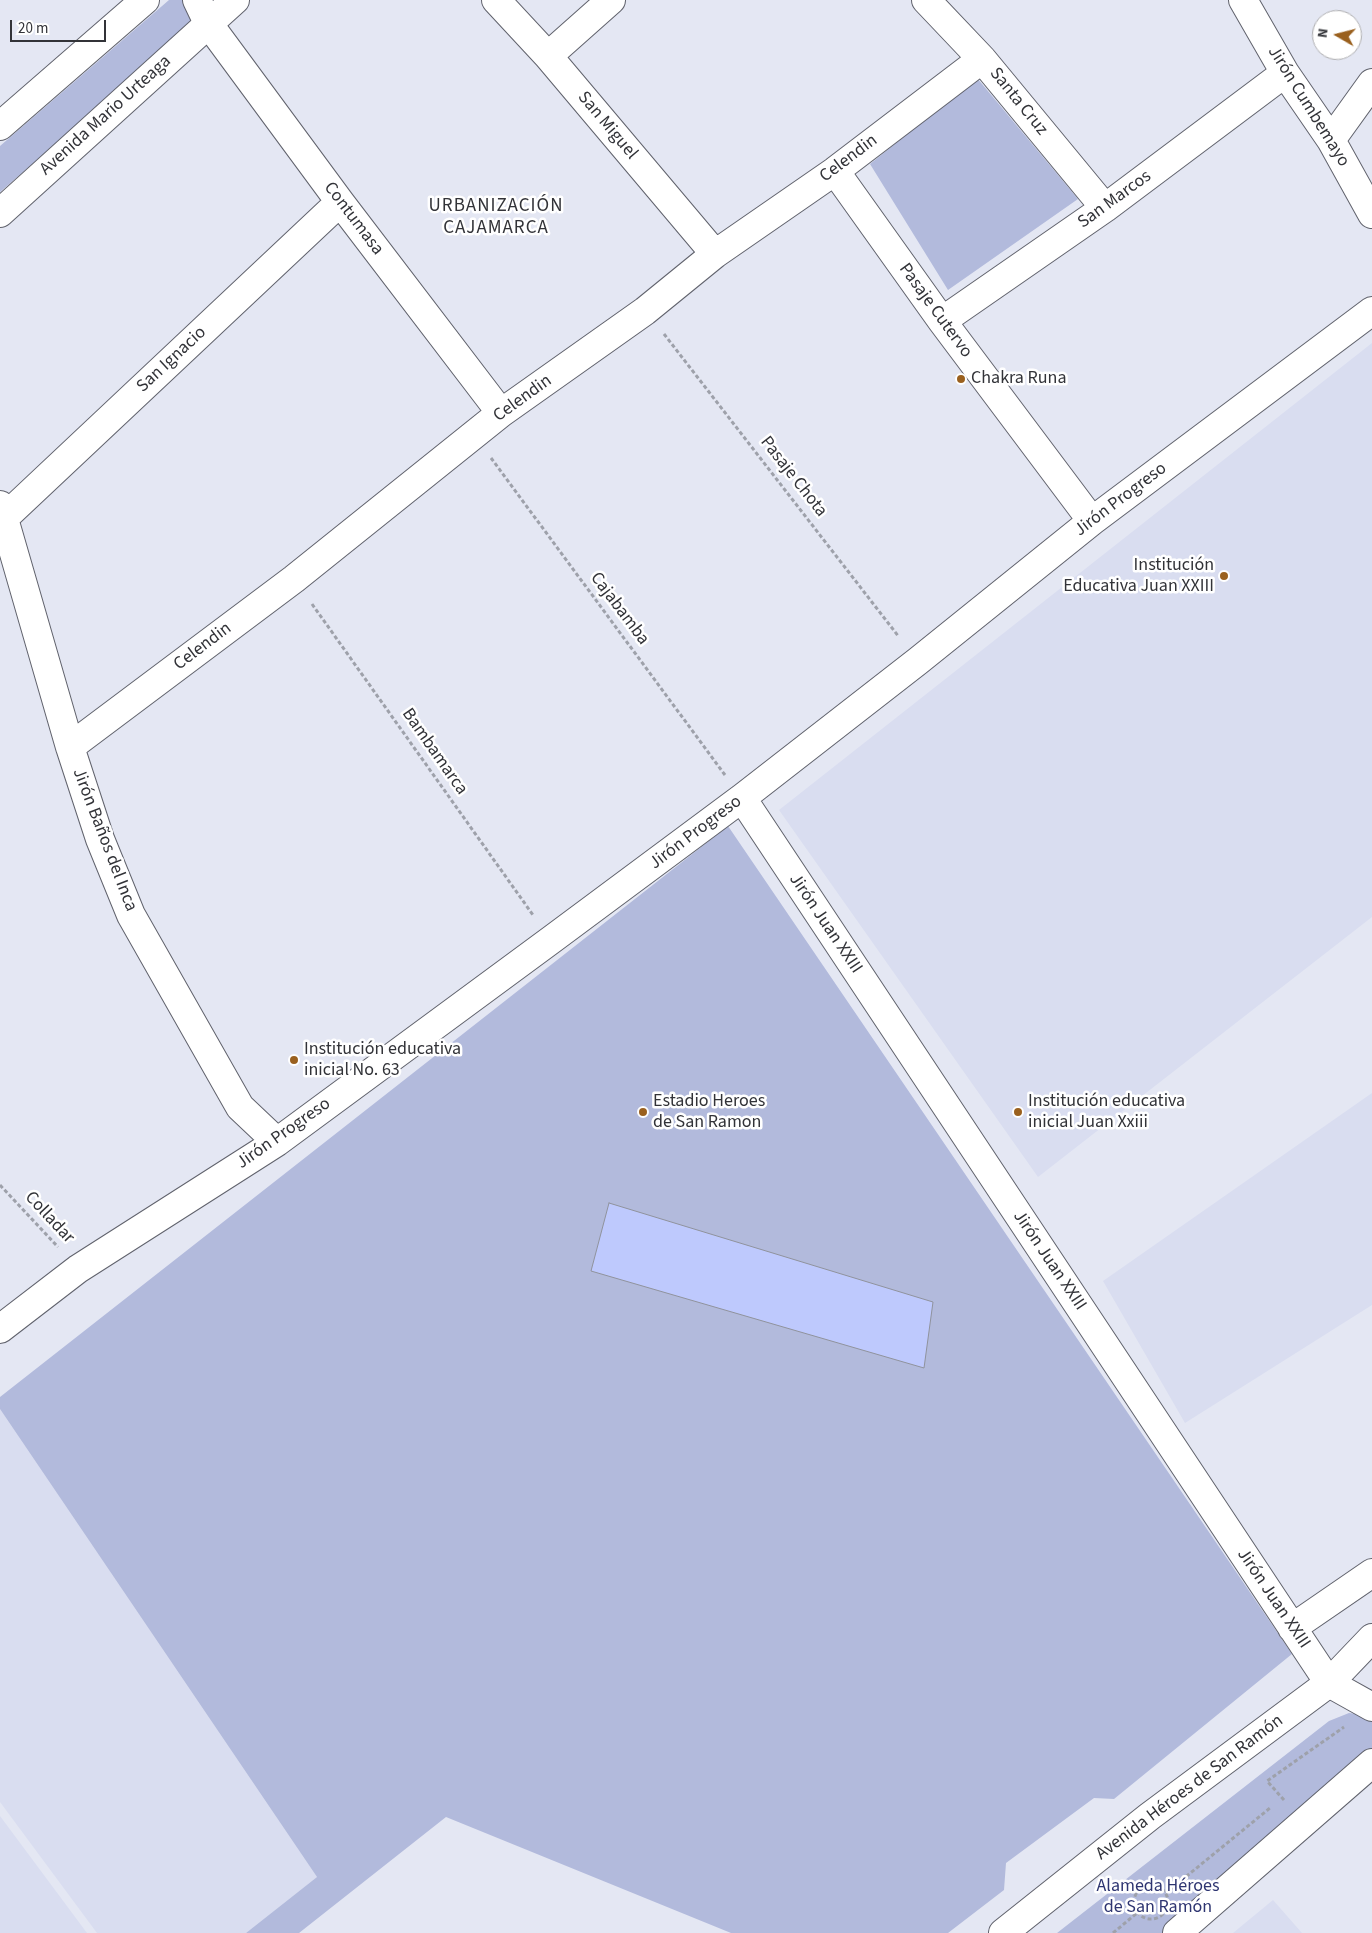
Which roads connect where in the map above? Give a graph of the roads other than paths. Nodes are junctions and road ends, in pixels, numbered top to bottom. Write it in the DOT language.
graph roads {
  1 [pos="145,0"];
  2 [pos="235,0"];
  3 [pos="496,0"];
  4 [pos="611,0"];
  5 [pos="926,0"];
  6 [pos="1243,0"];
  7 [pos="202,12"];
  8 [pos="548,56"];
  9 [pos="982,59"];
  10 [pos="1286,73"];
  11 [pos="1372,83"];
  12 [pos="0,126"];
  13 [pos="1331,140"];
  14 [pos="835,171"];
  15 [pos="340,202"];
  16 [pos="1105,208"];
  17 [pos="0,213"];
  18 [pos="1372,214"];
  19 [pos="716,254"];
  20 [pos="1372,311"];
  21 [pos="942,321"];
  22 [pos="501,413"];
  23 [pos="2,512"];
  24 [pos="1092,521"];
  25 [pos="10,583"];
  26 [pos="70,747"];
  27 [pos="742,798"];
  28 [pos="277,1142"];
  29 [pos="0,1329"];
  30 [pos="1372,1573"];
  31 [pos="1292,1628"];
  32 [pos="1372,1638"];
  33 [pos="1329,1683"];
  34 [pos="1372,1707"];
  35 [pos="1372,1763"];
  36 [pos="1003,1933"];
  37 [pos="1176,1933"];
  1 -- 12 [label="street"];
  2 -- 7 [label="street, Avenida Mario Urteaga"];
  3 -- 8 [label="street, San Miguel"];
  4 -- 8 [label="street"];
  5 -- 9 [label="street, Santa Cruz"];
  6 -- 10 [label="street, Jirón Cumbemayo"];
  7 -- 15 [label="street, Contumasa"];
  7 -- 17 [label="street, Avenida Mario Urteaga"];
  8 -- 19 [label="street, San Miguel"];
  9 -- 14 [label="street, Celendin"];
  9 -- 16 [label="street, Santa Cruz"];
  10 -- 13 [label="street, Jirón Cumbemayo"];
  10 -- 16 [label="street, San Marcos"];
  11 -- 13 [label="street"];
  13 -- 18 [label="street, Jirón Cumbemayo"];
  14 -- 19 [label="street, Celendin"];
  14 -- 21 [label="street, Pasaje Cutervo"];
  15 -- 22 [label="street, Contumasa"];
  15 -- 23 [label="street, San Ignacio"];
  16 -- 21 [label="street, San Marcos"];
  19 -- 22 [label="street, Celendin"];
  20 -- 24 [label="street, Jirón Progreso"];
  21 -- 24 [label="street, Pasaje Cutervo"];
  22 -- 26 [label="street, Celendin"];
  23 -- 25 [label="street, Jirón Baños del Inca"];
  24 -- 27 [label="street, Jirón Progreso"];
  25 -- 26 [label="street, Jirón Baños del Inca"];
  26 -- 28 [label="street, Jirón Baños del Inca"];
  27 -- 28 [label="street, Jirón Progreso"];
  27 -- 31 [label="street, Jirón Juan XXIII"];
  28 -- 29 [label="street, Jirón Progreso"];
  30 -- 31 [label="street"];
  31 -- 33 [label="street, Jirón Juan XXIII"];
  32 -- 33 [label="street, Avenida Héroes de San Ramón"];
  33 -- 34 [label="street, Jirón Juan XXIII"];
  33 -- 36 [label="street, Avenida Héroes de San Ramón"];
  35 -- 37 [label="street"];
}
